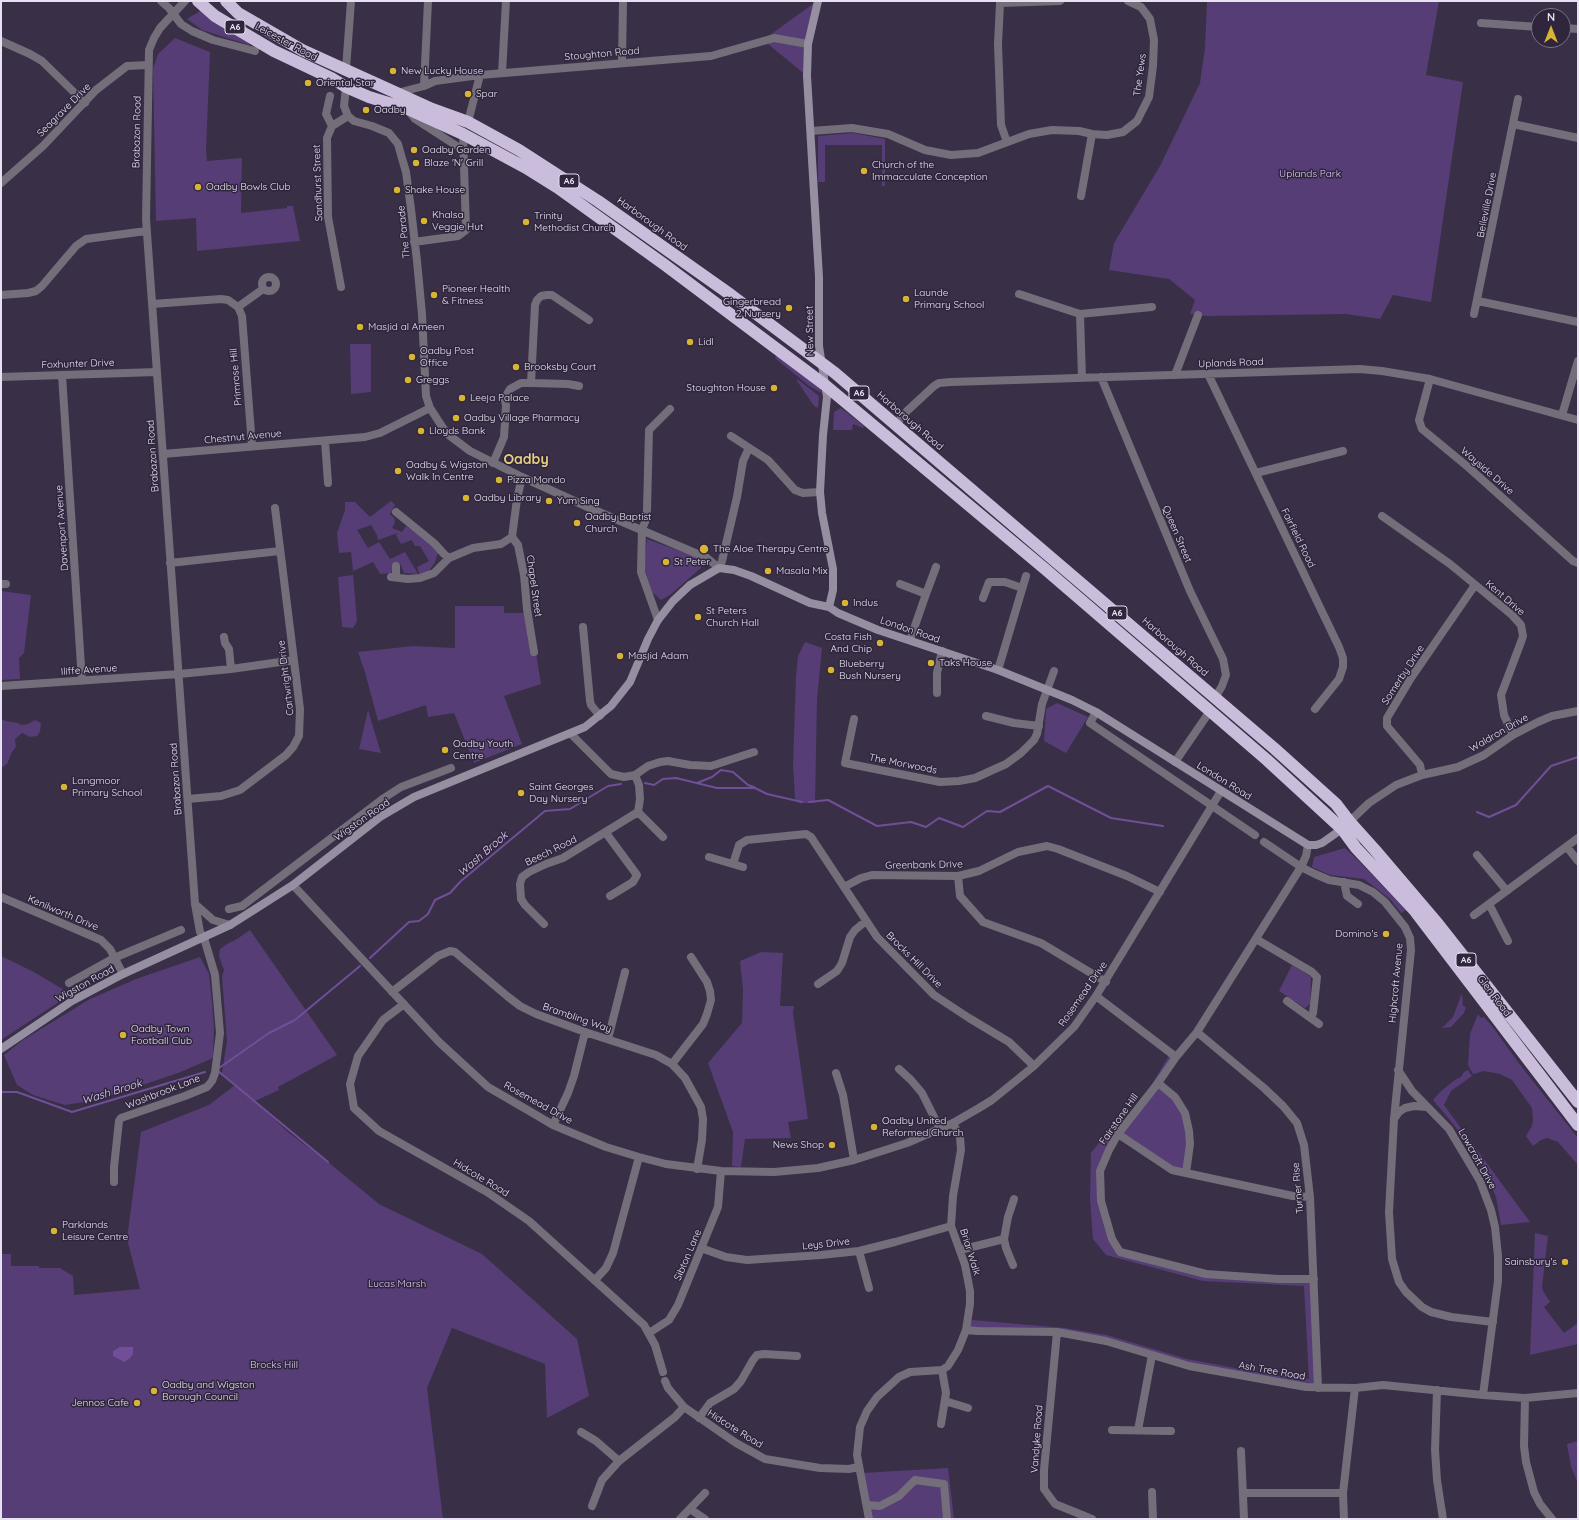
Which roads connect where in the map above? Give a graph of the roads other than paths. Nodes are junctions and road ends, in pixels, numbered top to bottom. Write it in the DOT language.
graph roads {
  1 [pos="161,1"];
  2 [pos="176,1"];
  3 [pos="185,1"];
  4 [pos="198,1"];
  5 [pos="210,1"];
  6 [pos="226,1"];
  7 [pos="351,1"];
  8 [pos="428,1"];
  9 [pos="506,1"];
  10 [pos="623,1"];
  11 [pos="818,1"];
  12 [pos="1060,1"];
  13 [pos="1128,1"];
  14 [pos="173,13"];
  15 [pos="238,13"];
  16 [pos="1481,24"];
  17 [pos="1531,26"];
  18 [pos="1,41"];
  19 [pos="808,44"];
  20 [pos="255,51"];
  21 [pos="274,51"];
  22 [pos="622,62"];
  23 [pos="148,65"];
  24 [pos="346,69"];
  25 [pos="502,73"];
  26 [pos="480,74"];
  27 [pos="424,86"];
  28 [pos="346,87"];
  29 [pos="397,93"];
  30 [pos="330,96"];
  31 [pos="1518,99"];
  32 [pos="85,102"];
  33 [pos="408,109"];
  34 [pos="348,116"];
  35 [pos="468,122"];
  36 [pos="1513,124"];
  37 [pos="332,126"];
  38 [pos="810,131"];
  39 [pos="463,134"];
  40 [pos="1092,134"];
  41 [pos="1578,138"];
  42 [pos="1007,142"];
  43 [pos="463,150"];
  44 [pos="1,183"];
  45 [pos="1081,196"];
  46 [pos="146,231"];
  47 [pos="414,242"];
  48 [pos="693,268"];
  49 [pos="342,287"];
  50 [pos="263,289"];
  51 [pos="1019,294"];
  52 [pos="1,296"];
  53 [pos="1478,301"];
  54 [pos="152,304"];
  55 [pos="238,307"];
  56 [pos="1152,307"];
  57 [pos="1080,314"];
  58 [pos="1474,314"];
  59 [pos="1198,315"];
  60 [pos="589,320"];
  61 [pos="1578,322"];
  62 [pos="748,332"];
  63 [pos="1578,361"];
  64 [pos="156,372"];
  65 [pos="823,374"];
  66 [pos="1208,374"];
  67 [pos="62,375"];
  68 [pos="1176,375"];
  69 [pos="1,377"];
  70 [pos="1102,377"];
  71 [pos="1082,378"];
  72 [pos="1430,379"];
  73 [pos="531,383"];
  74 [pos="579,386"];
  75 [pos="430,408"];
  76 [pos="670,409"];
  77 [pos="1562,416"];
  78 [pos="1578,420"];
  79 [pos="886,427"];
  80 [pos="731,436"];
  81 [pos="326,441"];
  82 [pos="252,446"];
  83 [pos="749,448"];
  84 [pos="1343,451"];
  85 [pos="162,454"];
  86 [pos="493,462"];
  87 [pos="1256,473"];
  88 [pos="522,477"];
  89 [pos="328,483"];
  90 [pos="820,492"];
  91 [pos="961,499"];
  92 [pos="275,508"];
  93 [pos="396,512"];
  94 [pos="1382,516"];
  95 [pos="642,529"];
  96 [pos="512,537"];
  97 [pos="280,551"];
  98 [pos="449,558"];
  99 [pos="170,563"];
  100 [pos="1578,563"];
  101 [pos="396,566"];
  102 [pos="936,567"];
  103 [pos="719,568"];
  104 [pos="1026,576"];
  105 [pos="900,584"];
  106 [pos="1476,585"];
  107 [pos="1022,588"];
  108 [pos="926,594"];
  109 [pos="983,598"];
  110 [pos="828,607"];
  111 [pos="658,620"];
  112 [pos="584,627"];
  113 [pos="224,637"];
  114 [pos="910,640"];
  115 [pos="942,651"];
  116 [pos="534,652"];
  117 [pos="294,660"];
  118 [pos="231,669"];
  119 [pos="998,670"];
  120 [pos="1054,671"];
  121 [pos="179,674"];
  122 [pos="82,681"];
  123 [pos="1,686"];
  124 [pos="1048,690"];
  125 [pos="937,693"];
  126 [pos="1215,698"];
  127 [pos="1315,709"];
  128 [pos="1210,711"];
  129 [pos="1578,711"];
  130 [pos="1096,712"];
  131 [pos="600,716"];
  132 [pos="986,716"];
  133 [pos="854,719"];
  134 [pos="1039,726"];
  135 [pos="571,734"];
  136 [pos="1513,735"];
  137 [pos="754,752"];
  138 [pos="1175,762"];
  139 [pos="451,768"];
  140 [pos="635,775"];
  141 [pos="1422,775"];
  142 [pos="426,778"];
  143 [pos="432,789"];
  144 [pos="1221,791"];
  145 [pos="188,799"];
  146 [pos="1213,806"];
  147 [pos="638,812"];
  148 [pos="1346,825"];
  149 [pos="606,833"];
  150 [pos="336,835"];
  151 [pos="1255,835"];
  152 [pos="663,837"];
  153 [pos="1578,838"];
  154 [pos="1264,842"];
  155 [pos="344,844"];
  156 [pos="1308,845"];
  157 [pos="1567,846"];
  158 [pos="1477,855"];
  159 [pos="709,857"];
  160 [pos="1578,861"];
  161 [pos="733,864"];
  162 [pos="1301,866"];
  163 [pos="744,867"];
  164 [pos="958,876"];
  165 [pos="1344,882"];
  166 [pos="293,885"];
  167 [pos="844,887"];
  168 [pos="1507,891"];
  169 [pos="1160,892"];
  170 [pos="610,896"];
  171 [pos="1,897"];
  172 [pos="195,904"];
  173 [pos="1358,904"];
  174 [pos="1489,904"];
  175 [pos="229,909"];
  176 [pos="1474,915"];
  177 [pos="866,921"];
  178 [pos="544,924"];
  179 [pos="230,925"];
  180 [pos="181,930"];
  181 [pos="204,938"];
  182 [pos="1256,939"];
  183 [pos="1508,941"];
  184 [pos="691,957"];
  185 [pos="114,958"];
  186 [pos="625,972"];
  187 [pos="123,974"];
  188 [pos="1106,982"];
  189 [pos="69,983"];
  190 [pos="818,984"];
  191 [pos="392,992"];
  192 [pos="1096,996"];
  193 [pos="1287,1002"];
  194 [pos="404,1004"];
  195 [pos="1311,1017"];
  196 [pos="1319,1024"];
  197 [pos="585,1032"];
  198 [pos="1197,1032"];
  199 [pos="608,1039"];
  200 [pos="1,1049"];
  201 [pos="1176,1058"];
  202 [pos="672,1064"];
  203 [pos="1034,1066"];
  204 [pos="899,1069"];
  205 [pos="1398,1070"];
  206 [pos="836,1073"];
  207 [pos="1158,1082"];
  208 [pos="1578,1102"];
  209 [pos="1427,1107"];
  210 [pos="1394,1119"];
  211 [pos="953,1123"];
  212 [pos="553,1125"];
  213 [pos="1578,1125"];
  214 [pos="940,1129"];
  215 [pos="1118,1134"];
  216 [pos="639,1157"];
  217 [pos="854,1160"];
  218 [pos="697,1168"];
  219 [pos="721,1171"];
  220 [pos="1186,1172"];
  221 [pos="114,1182"];
  222 [pos="1310,1197"];
  223 [pos="1014,1199"];
  224 [pos="951,1226"];
  225 [pos="1004,1239"];
  226 [pos="701,1248"];
  227 [pos="859,1250"];
  228 [pos="960,1250"];
  229 [pos="1013,1265"];
  230 [pos="1314,1279"];
  231 [pos="595,1280"];
  232 [pos="869,1288"];
  233 [pos="1493,1322"];
  234 [pos="966,1330"];
  235 [pos="1056,1332"];
  236 [pos="649,1333"];
  237 [pos="1152,1355"];
  238 [pos="797,1356"];
  239 [pos="942,1370"];
  240 [pos="663,1372"];
  241 [pos="665,1381"];
  242 [pos="1318,1388"];
  243 [pos="1355,1388"];
  244 [pos="1437,1390"];
  245 [pos="1578,1393"];
  246 [pos="1483,1395"];
  247 [pos="1525,1398"];
  248 [pos="945,1401"];
  249 [pos="684,1407"];
  250 [pos="968,1408"];
  251 [pos="699,1418"];
  252 [pos="941,1424"];
  253 [pos="1112,1430"];
  254 [pos="1138,1430"];
  255 [pos="1171,1431"];
  256 [pos="581,1432"];
  257 [pos="1241,1451"];
  258 [pos="619,1461"];
  259 [pos="858,1467"];
  260 [pos="1152,1492"];
  261 [pos="1343,1492"];
  262 [pos="705,1493"];
  263 [pos="1243,1493"];
  264 [pos="867,1505"];
  265 [pos="592,1506"];
  266 [pos="690,1509"];
  267 [pos="680,1519"];
  268 [pos="705,1519"];
  269 [pos="869,1519"];
  270 [pos="948,1519"];
  271 [pos="1092,1519"];
  272 [pos="1153,1519"];
  273 [pos="1244,1519"];
  274 [pos="1344,1519"];
  275 [pos="1443,1519"];
  276 [pos="1552,1519"];
  1 -- 14 [label="street"];
  2 -- 14 [label="street, Brabazon Road"];
  3 -- 14 [label="street, Brabazon Road"];
  4 -- 21 [label="highway, Leicester Road / A6"];
  5 -- 21 [label="highway, A6"];
  6 -- 15 [label="highway, Leicester Road / A6"];
  7 -- 24 [label="street"];
  8 -- 27 [label="street"];
  9 -- 25 [label="street"];
  10 -- 22 [label="street"];
  11 -- 19 [label="main road"];
  12 -- 42 [label="street"];
  13 -- 40 [label="street, The Yews"];
  14 -- 20 [label="street"];
  14 -- 23 [label="street, Brabazon Road"];
  15 -- 24 [label="highway, Leicester Road / A6"];
  15 -- 28 [label="highway, A6"];
  16 -- 17 [label="street"];
  18 -- 32 [label="street"];
  19 -- 22 [label="street, Stoughton Road"];
  19 -- 38 [label="main road, New Street"];
  21 -- 28 [label="highway, Leicester Road / A6"];
  22 -- 25 [label="street, Stoughton Road"];
  23 -- 32 [label="street, Seagrave Drive"];
  23 -- 46 [label="street, Brabazon Road"];
  24 -- 28 [label="highway"];
  24 -- 29 [label="highway, Harborough Road / A6"];
  24 -- 33 [label="highway, A6"];
  25 -- 26 [label="street, Stoughton Road"];
  26 -- 27 [label="street, Stoughton Road"];
  26 -- 35 [label="street"];
  27 -- 29 [label="street, Stoughton Road"];
  28 -- 33 [label="highway, A6"];
  28 -- 34 [label="street"];
  29 -- 35 [label="highway, Harborough Road / A6"];
  30 -- 37 [label="street"];
  31 -- 36 [label="street, Belleville Drive"];
  32 -- 44 [label="street, Seagrave Drive"];
  33 -- 39 [label="highway, A6"];
  33 -- 43 [label="street"];
  34 -- 37 [label="street"];
  34 -- 47 [label="street, The Parade"];
  35 -- 39 [label="highway"];
  35 -- 48 [label="highway, Harborough Road / A6"];
  36 -- 41 [label="street"];
  36 -- 53 [label="street, Belleville Drive"];
  37 -- 49 [label="street, Sandhurst Street"];
  38 -- 42 [label="street, The Yews"];
  38 -- 65 [label="main road, New Street"];
  39 -- 43 [label="street"];
  39 -- 62 [label="highway, A6"];
  40 -- 42 [label="street, The Yews"];
  40 -- 45 [label="street"];
  43 -- 47 [label="street"];
  46 -- 52 [label="street"];
  46 -- 54 [label="street, Brabazon Road"];
  47 -- 75 [label="street, The Parade"];
  48 -- 62 [label="highway"];
  48 -- 65 [label="highway, Harborough Road / A6"];
  50 -- 55 [label="street"];
  51 -- 57 [label="street"];
  53 -- 58 [label="street, Belleville Drive"];
  53 -- 61 [label="street"];
  54 -- 55 [label="street"];
  54 -- 64 [label="street, Brabazon Road"];
  55 -- 82 [label="street, Primrose Hill"];
  56 -- 57 [label="street"];
  57 -- 71 [label="street"];
  59 -- 68 [label="street"];
  60 -- 73 [label="street"];
  62 -- 65 [label="highway, A6"];
  63 -- 77 [label="street"];
  64 -- 67 [label="street, Foxhunter Drive"];
  64 -- 85 [label="street, Brabazon Road"];
  65 -- 79 [label="highway, A6"];
  65 -- 90 [label="main road, New Street"];
  66 -- 68 [label="street, Uplands Road"];
  66 -- 72 [label="street, Uplands Road"];
  66 -- 87 [label="street, Fairfield Road"];
  67 -- 69 [label="street, Foxhunter Drive"];
  67 -- 122 [label="street, Davenport Avenue"];
  68 -- 70 [label="street, Uplands Road"];
  70 -- 71 [label="street, Uplands Road"];
  70 -- 126 [label="street, Queen Street"];
  71 -- 79 [label="street, Uplands Road"];
  72 -- 77 [label="street, Uplands Road"];
  72 -- 100 [label="street, Wayside Drive"];
  73 -- 74 [label="street"];
  73 -- 86 [label="street"];
  75 -- 81 [label="street, Chestnut Avenue"];
  75 -- 86 [label="street"];
  76 -- 95 [label="street"];
  77 -- 78 [label="street, Uplands Road"];
  79 -- 91 [label="highway, A6"];
  79 -- 91 [label="highway, A6"];
  79 -- 126 [label="highway, Harborough Road / A6"];
  80 -- 83 [label="street"];
  81 -- 82 [label="street, Chestnut Avenue"];
  81 -- 89 [label="street"];
  82 -- 85 [label="street, Chestnut Avenue"];
  83 -- 90 [label="street"];
  83 -- 103 [label="street"];
  84 -- 87 [label="street"];
  85 -- 99 [label="street, Brabazon Road"];
  86 -- 88 [label="street"];
  87 -- 127 [label="street, Fairfield Road"];
  88 -- 95 [label="street"];
  88 -- 96 [label="street"];
  90 -- 110 [label="main road, New Street"];
  91 -- 128 [label="highway, A6"];
  92 -- 97 [label="street, Cartwright Drive"];
  93 -- 98 [label="street"];
  94 -- 106 [label="street, Kent Drive"];
  95 -- 103 [label="street"];
  95 -- 111 [label="street"];
  96 -- 98 [label="street"];
  96 -- 116 [label="street, Chapel Street"];
  97 -- 99 [label="street"];
  97 -- 117 [label="street, Cartwright Drive"];
  98 -- 101 [label="street"];
  99 -- 121 [label="street, Brabazon Road"];
  102 -- 108 [label="street"];
  103 -- 110 [label="main road, London Road"];
  103 -- 111 [label="main road, Wigston Road"];
  104 -- 107 [label="street"];
  105 -- 108 [label="street"];
  106 -- 136 [label="street, Kent Drive"];
  106 -- 141 [label="street, Somerby Drive"];
  107 -- 109 [label="street"];
  107 -- 119 [label="street"];
  108 -- 114 [label="street"];
  110 -- 114 [label="main road, London Road"];
  111 -- 131 [label="main road, Wigston Road"];
  112 -- 131 [label="street"];
  113 -- 118 [label="street"];
  114 -- 115 [label="main road, London Road"];
  115 -- 119 [label="main road, London Road"];
  115 -- 125 [label="street"];
  117 -- 118 [label="street, Iliffe Avenue"];
  117 -- 145 [label="street, Cartwright Drive"];
  118 -- 121 [label="street, Iliffe Avenue"];
  119 -- 124 [label="main road, London Road"];
  120 -- 124 [label="street, The Morwoods"];
  121 -- 122 [label="street, Iliffe Avenue"];
  121 -- 145 [label="street, Brabazon Road"];
  122 -- 123 [label="street, Iliffe Avenue"];
  124 -- 130 [label="main road, London Road"];
  124 -- 134 [label="street, The Morwoods"];
  126 -- 148 [label="highway, Harborough Road / A6"];
  128 -- 138 [label="street"];
  128 -- 148 [label="highway, A6"];
  129 -- 136 [label="street, Waldron Drive"];
  130 -- 138 [label="main road, London Road"];
  130 -- 146 [label="street"];
  131 -- 135 [label="main road, Wigston Road"];
  132 -- 134 [label="street"];
  133 -- 134 [label="street, The Morwoods"];
  135 -- 140 [label="street"];
  135 -- 143 [label="main road, Wigston Road"];
  136 -- 141 [label="street, Waldron Drive"];
  137 -- 140 [label="street"];
  138 -- 144 [label="main road, London Road"];
  139 -- 142 [label="street, Wigston Road"];
  140 -- 147 [label="street"];
  141 -- 148 [label="street, Waldron Drive"];
  142 -- 143 [label="street"];
  142 -- 150 [label="street, Wigston Road"];
  143 -- 155 [label="main road, Wigston Road"];
  144 -- 146 [label="street, Rosemead Drive"];
  144 -- 156 [label="main road, London Road"];
  145 -- 172 [label="street, Brabazon Road"];
  146 -- 151 [label="street"];
  146 -- 169 [label="street, Rosemead Drive"];
  147 -- 149 [label="street, Beech Road"];
  147 -- 152 [label="street"];
  148 -- 156 [label="main road"];
  148 -- 208 [label="highway, Glen Road / A6"];
  148 -- 213 [label="highway, Glen Road / A6"];
  149 -- 170 [label="street"];
  149 -- 178 [label="street, Beech Road"];
  150 -- 155 [label="street"];
  150 -- 175 [label="street, Wigston Road"];
  153 -- 157 [label="street"];
  154 -- 162 [label="street"];
  155 -- 166 [label="main road, Wigston Road"];
  156 -- 162 [label="street, Fairstone Hill"];
  157 -- 160 [label="street"];
  157 -- 168 [label="street"];
  158 -- 168 [label="street"];
  159 -- 161 [label="street"];
  161 -- 163 [label="street"];
  161 -- 167 [label="street, Brocks Hill Drive"];
  162 -- 165 [label="street"];
  162 -- 182 [label="street, Fairstone Hill"];
  164 -- 167 [label="street, Greenbank Drive"];
  164 -- 169 [label="street, Greenbank Drive"];
  164 -- 188 [label="street"];
  165 -- 173 [label="street"];
  165 -- 205 [label="street, Highcroft Avenue"];
  166 -- 179 [label="main road, Wigston Road"];
  166 -- 191 [label="street, Rosemead Drive"];
  167 -- 177 [label="street, Brocks Hill Drive"];
  168 -- 174 [label="street"];
  169 -- 188 [label="street, Rosemead Drive"];
  171 -- 185 [label="street, Kenilworth Drive"];
  172 -- 179 [label="street"];
  172 -- 181 [label="street, Brabazon Road"];
  174 -- 176 [label="street"];
  174 -- 183 [label="street"];
  177 -- 190 [label="street"];
  177 -- 203 [label="street, Brocks Hill Drive"];
  179 -- 181 [label="main road, Wigston Road"];
  180 -- 185 [label="street, Wigston Road"];
  181 -- 187 [label="main road, Wigston Road"];
  181 -- 221 [label="street, Washbrook Lane"];
  182 -- 195 [label="street"];
  182 -- 198 [label="street, Fairstone Hill"];
  184 -- 202 [label="street"];
  185 -- 187 [label="street, Kenilworth Drive"];
  185 -- 189 [label="street, Wigston Road"];
  186 -- 199 [label="street"];
  187 -- 200 [label="main road, Wigston Road"];
  188 -- 192 [label="street, Rosemead Drive"];
  191 -- 194 [label="street, Rosemead Drive"];
  191 -- 197 [label="street, Brambling Way"];
  192 -- 201 [label="street"];
  192 -- 203 [label="street, Rosemead Drive"];
  193 -- 195 [label="street"];
  194 -- 212 [label="street, Rosemead Drive"];
  194 -- 231 [label="street, Hidcote Road"];
  195 -- 196 [label="street"];
  197 -- 199 [label="street, Brambling Way"];
  197 -- 212 [label="street"];
  198 -- 201 [label="street, Fairstone Hill"];
  198 -- 222 [label="street, Turner Rise"];
  199 -- 202 [label="street, Brambling Way"];
  201 -- 207 [label="street, Fairstone Hill"];
  202 -- 218 [label="street, Brambling Way"];
  203 -- 211 [label="street, Rosemead Drive"];
  204 -- 214 [label="street"];
  205 -- 209 [label="street, Lowcroft Drive"];
  205 -- 210 [label="street, Highcroft Avenue"];
  206 -- 217 [label="street"];
  207 -- 215 [label="street, Fairstone Hill"];
  207 -- 220 [label="street"];
  209 -- 210 [label="street"];
  209 -- 233 [label="street, Lowcroft Drive"];
  210 -- 233 [label="street, Highcroft Avenue"];
  211 -- 214 [label="street, Rosemead Drive"];
  211 -- 224 [label="street, Briar Walk"];
  212 -- 216 [label="street, Rosemead Drive"];
  214 -- 217 [label="street, Rosemead Drive"];
  215 -- 220 [label="street"];
  215 -- 230 [label="street, Fairstone Hill"];
  216 -- 218 [label="street, Rosemead Drive"];
  216 -- 231 [label="street"];
  217 -- 219 [label="street, Rosemead Drive"];
  218 -- 219 [label="street, Rosemead Drive"];
  219 -- 226 [label="street, Sibton Lane"];
  220 -- 222 [label="street"];
  222 -- 230 [label="street, Turner Rise"];
  223 -- 225 [label="street"];
  224 -- 227 [label="street, Leys Drive"];
  224 -- 228 [label="street, Briar Walk"];
  225 -- 228 [label="street"];
  225 -- 229 [label="street"];
  226 -- 227 [label="street, Leys Drive"];
  226 -- 236 [label="street, Sibton Lane"];
  227 -- 232 [label="street"];
  228 -- 234 [label="street, Briar Walk"];
  230 -- 242 [label="street, Turner Rise"];
  231 -- 236 [label="street, Hidcote Road"];
  233 -- 246 [label="street, Lowcroft Drive"];
  234 -- 235 [label="street, Ash Tree Road"];
  234 -- 239 [label="street, Briar Walk"];
  235 -- 237 [label="street, Ash Tree Road"];
  235 -- 271 [label="street, Vandyke Road"];
  236 -- 240 [label="street, Hidcote Road"];
  237 -- 242 [label="street, Ash Tree Road"];
  237 -- 254 [label="street"];
  238 -- 251 [label="street"];
  239 -- 248 [label="street"];
  239 -- 259 [label="street"];
  241 -- 249 [label="street, Hidcote Road"];
  242 -- 243 [label="street, Ash Tree Road"];
  243 -- 244 [label="street, Ash Tree Road"];
  243 -- 261 [label="street"];
  244 -- 246 [label="street, Ash Tree Road"];
  244 -- 275 [label="street"];
  245 -- 247 [label="street, Ash Tree Road"];
  246 -- 247 [label="street, Ash Tree Road"];
  247 -- 276 [label="street"];
  248 -- 250 [label="street"];
  248 -- 252 [label="street"];
  249 -- 251 [label="street, Hidcote Road"];
  249 -- 258 [label="street"];
  251 -- 259 [label="street, Hidcote Road"];
  253 -- 254 [label="street"];
  254 -- 255 [label="street"];
  256 -- 258 [label="street"];
  257 -- 263 [label="street"];
  258 -- 265 [label="street"];
  259 -- 264 [label="street"];
  260 -- 272 [label="street"];
  261 -- 263 [label="street"];
  261 -- 274 [label="street"];
  262 -- 266 [label="street"];
  263 -- 273 [label="street"];
  264 -- 269 [label="street"];
  264 -- 270 [label="street"];
  266 -- 267 [label="street"];
  266 -- 268 [label="street"];
}
